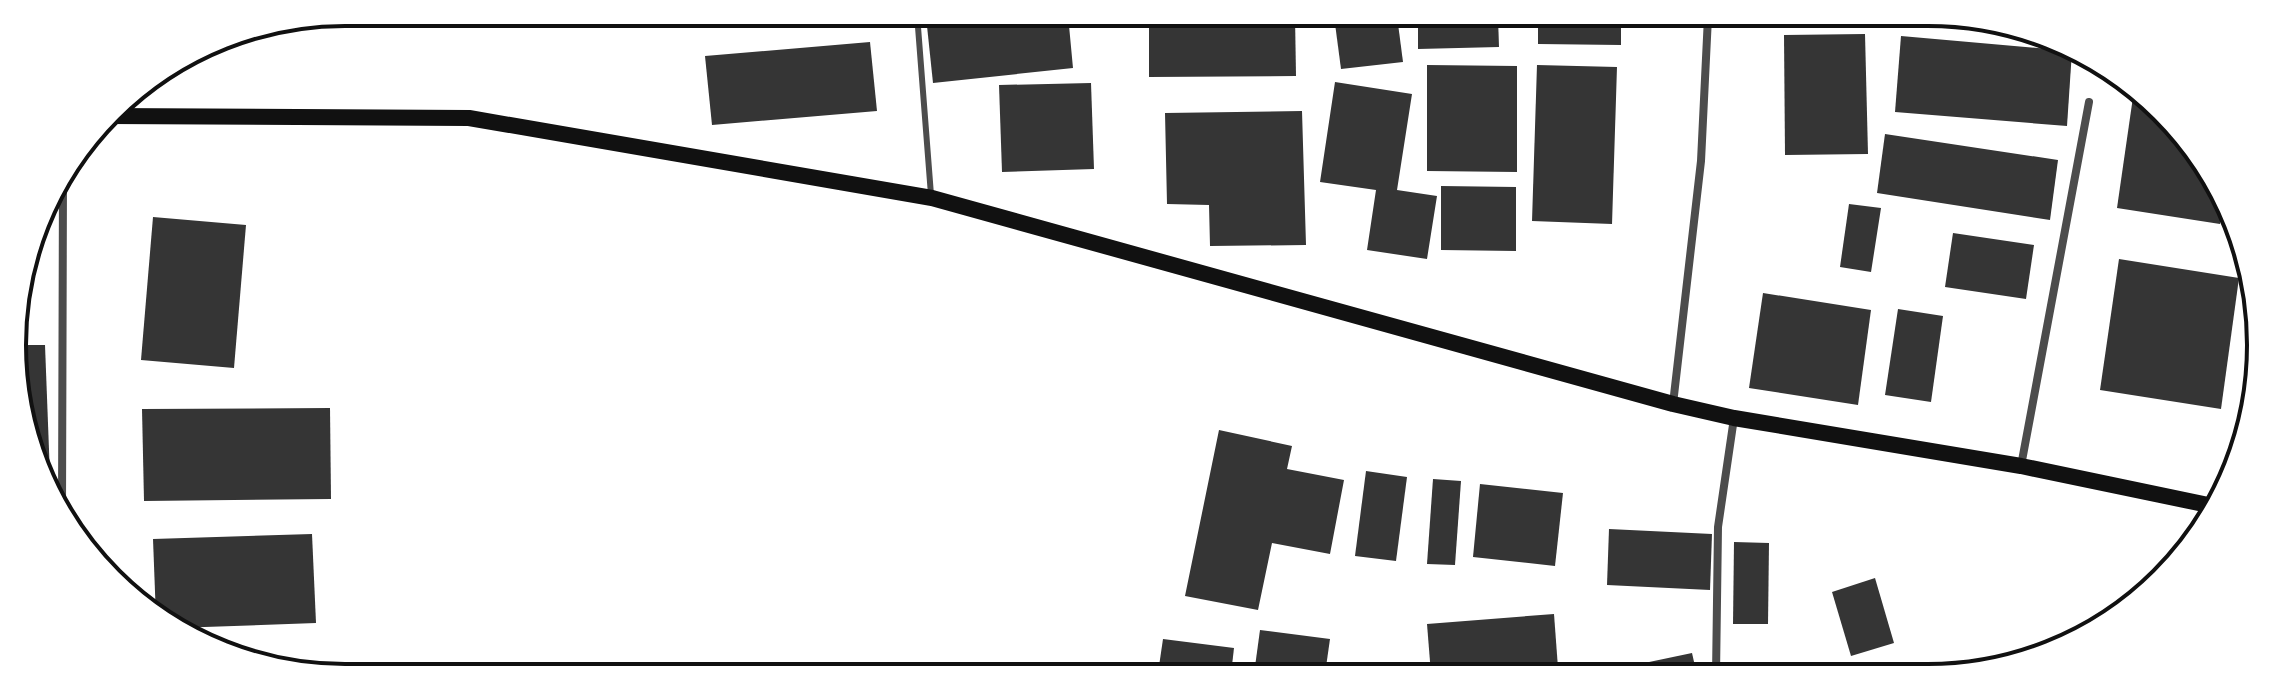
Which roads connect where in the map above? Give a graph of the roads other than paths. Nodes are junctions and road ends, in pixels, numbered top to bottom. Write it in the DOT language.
graph roads {
  1 [pos="918,26"];
  2 [pos="1708,26"];
  3 [pos="2089,102"];
  4 [pos="122,116"];
  5 [pos="62,198"];
  6 [pos="932,198"];
  7 [pos="1673,404"];
  8 [pos="1734,418"];
  9 [pos="2021,466"];
  10 [pos="62,491"];
  11 [pos="2204,504"];
  12 [pos="1716,664"];
  1 -- 6 [label="lane"];
  2 -- 7 [label="street"];
  3 -- 9 [label="street"];
  4 -- 6 [label="main road"];
  5 -- 10 [label="street"];
  6 -- 7 [label="main road"];
  7 -- 8 [label="main road"];
  8 -- 9 [label="main road"];
  8 -- 12 [label="street"];
  9 -- 11 [label="main road"];
}
